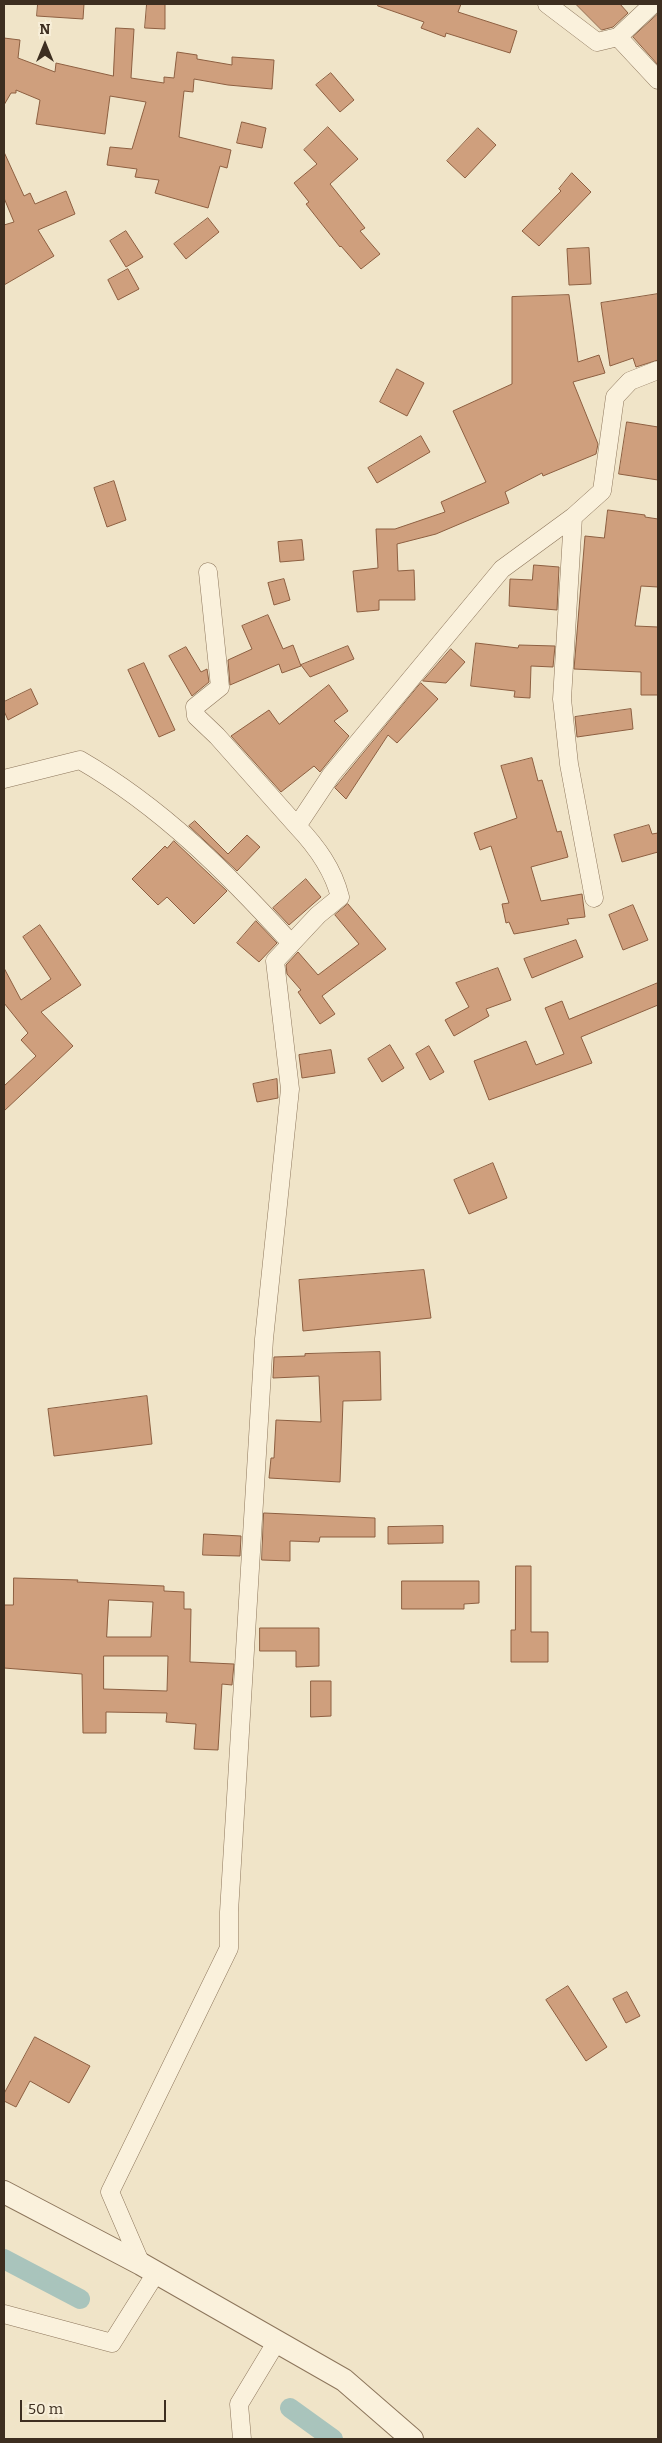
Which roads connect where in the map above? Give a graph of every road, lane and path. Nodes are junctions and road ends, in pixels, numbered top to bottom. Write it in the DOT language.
graph roads {
  1 [pos="547,4"];
  2 [pos="653,4"];
  3 [pos="618,37"];
  4 [pos="658,80"];
  5 [pos="658,370"];
  6 [pos="574,517"];
  7 [pos="208,572"];
  8 [pos="4,779"];
  9 [pos="298,826"];
  10 [pos="594,898"];
  11 [pos="290,942"];
  12 [pos="4,2192"];
  13 [pos="148,2268"];
  14 [pos="4,2314"];
  15 [pos="277,2342"];
  16 [pos="242,2439"];
  17 [pos="412,2439"];
  1 -- 3 [label="street"];
  2 -- 3 [label="street"];
  3 -- 4 [label="street"];
  5 -- 6 [label="street"];
  6 -- 9 [label="street"];
  6 -- 10 [label="street"];
  7 -- 9 [label="street"];
  8 -- 11 [label="street"];
  9 -- 11 [label="street"];
  11 -- 13 [label="street"];
  12 -- 13 [label="street"];
  13 -- 14 [label="street"];
  13 -- 15 [label="street"];
  15 -- 16 [label="street"];
  15 -- 17 [label="street"];
}
